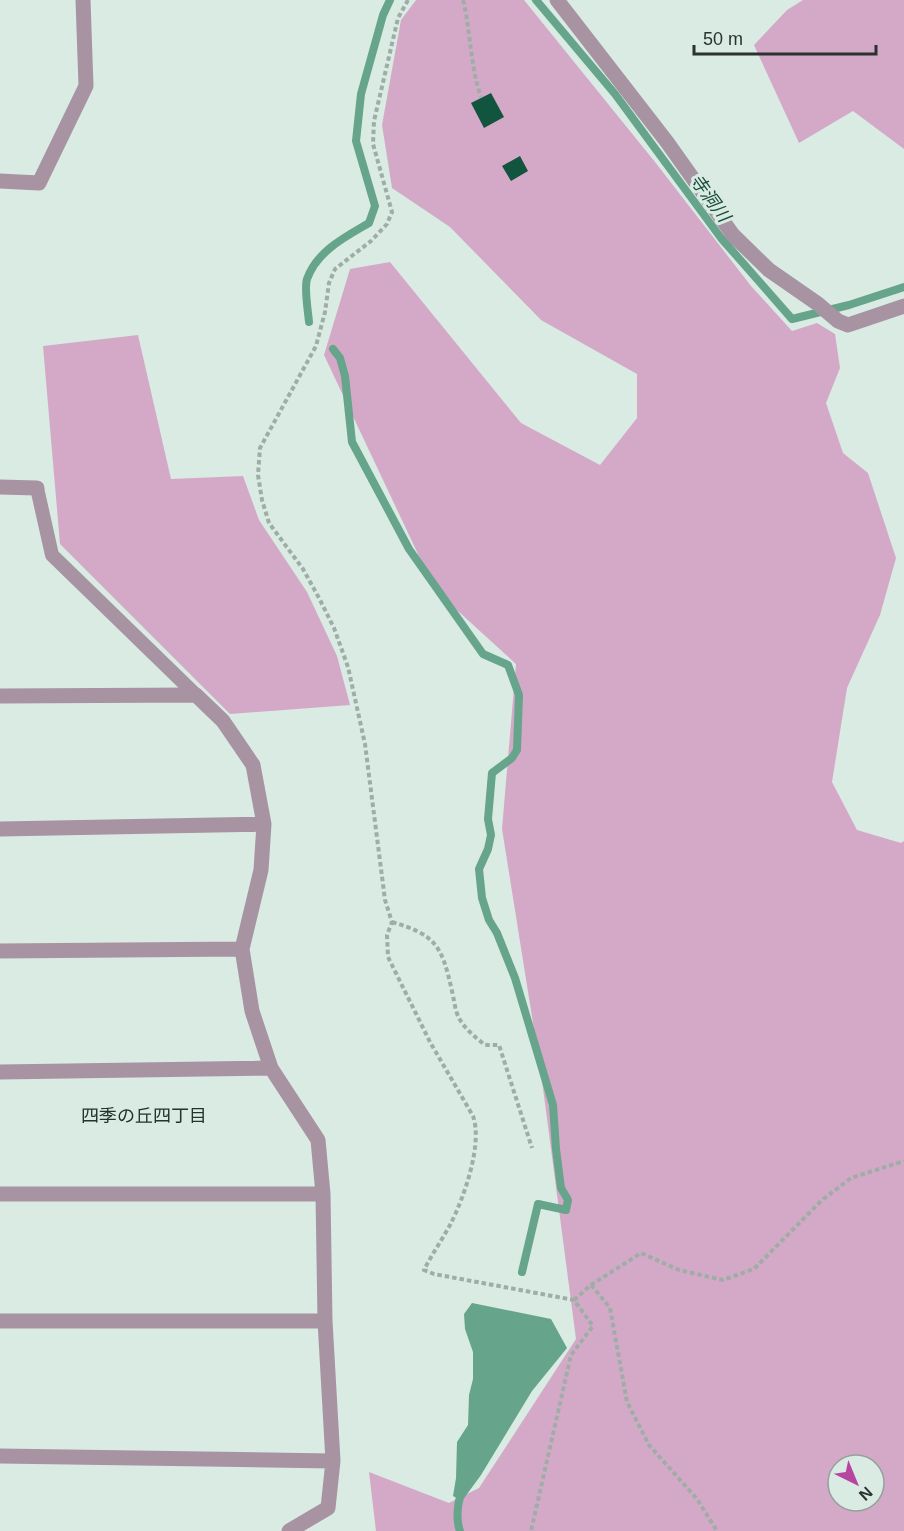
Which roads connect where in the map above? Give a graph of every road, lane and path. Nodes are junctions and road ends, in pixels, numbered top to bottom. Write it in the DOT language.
graph roads {
  1 [pos="83,0"];
  2 [pos="408,0"];
  3 [pos="463,0"];
  4 [pos="557,0"];
  5 [pos="481,98"];
  6 [pos="0,181"];
  7 [pos="904,306"];
  8 [pos="0,487"];
  9 [pos="37,488"];
  10 [pos="196,695"];
  11 [pos="0,696"];
  12 [pos="264,824"];
  13 [pos="0,829"];
  14 [pos="392,922"];
  15 [pos="242,949"];
  16 [pos="0,951"];
  17 [pos="271,1068"];
  18 [pos="0,1072"];
  19 [pos="532,1148"];
  20 [pos="904,1161"];
  21 [pos="0,1194"];
  22 [pos="323,1194"];
  23 [pos="591,1285"];
  24 [pos="574,1300"];
  25 [pos="0,1321"];
  26 [pos="325,1321"];
  27 [pos="0,1456"];
  28 [pos="333,1461"];
  29 [pos="289,1531"];
  30 [pos="531,1531"];
  31 [pos="717,1531"];
  1 -- 6 [label="street"];
  2 -- 14 [label="path"];
  3 -- 5 [label="path"];
  4 -- 7 [label="street"];
  8 -- 9 [label="street"];
  9 -- 10 [label="lane"];
  10 -- 11 [label="street"];
  10 -- 12 [label="street"];
  12 -- 13 [label="street"];
  12 -- 15 [label="street"];
  14 -- 19 [label="path"];
  14 -- 24 [label="path"];
  15 -- 16 [label="street"];
  15 -- 17 [label="street"];
  17 -- 18 [label="street"];
  17 -- 22 [label="street"];
  20 -- 23 [label="path"];
  21 -- 22 [label="street"];
  22 -- 26 [label="street"];
  23 -- 24 [label="path"];
  23 -- 31 [label="path"];
  24 -- 30 [label="path"];
  25 -- 26 [label="street"];
  26 -- 28 [label="street"];
  27 -- 28 [label="street"];
  28 -- 29 [label="street"];
}
